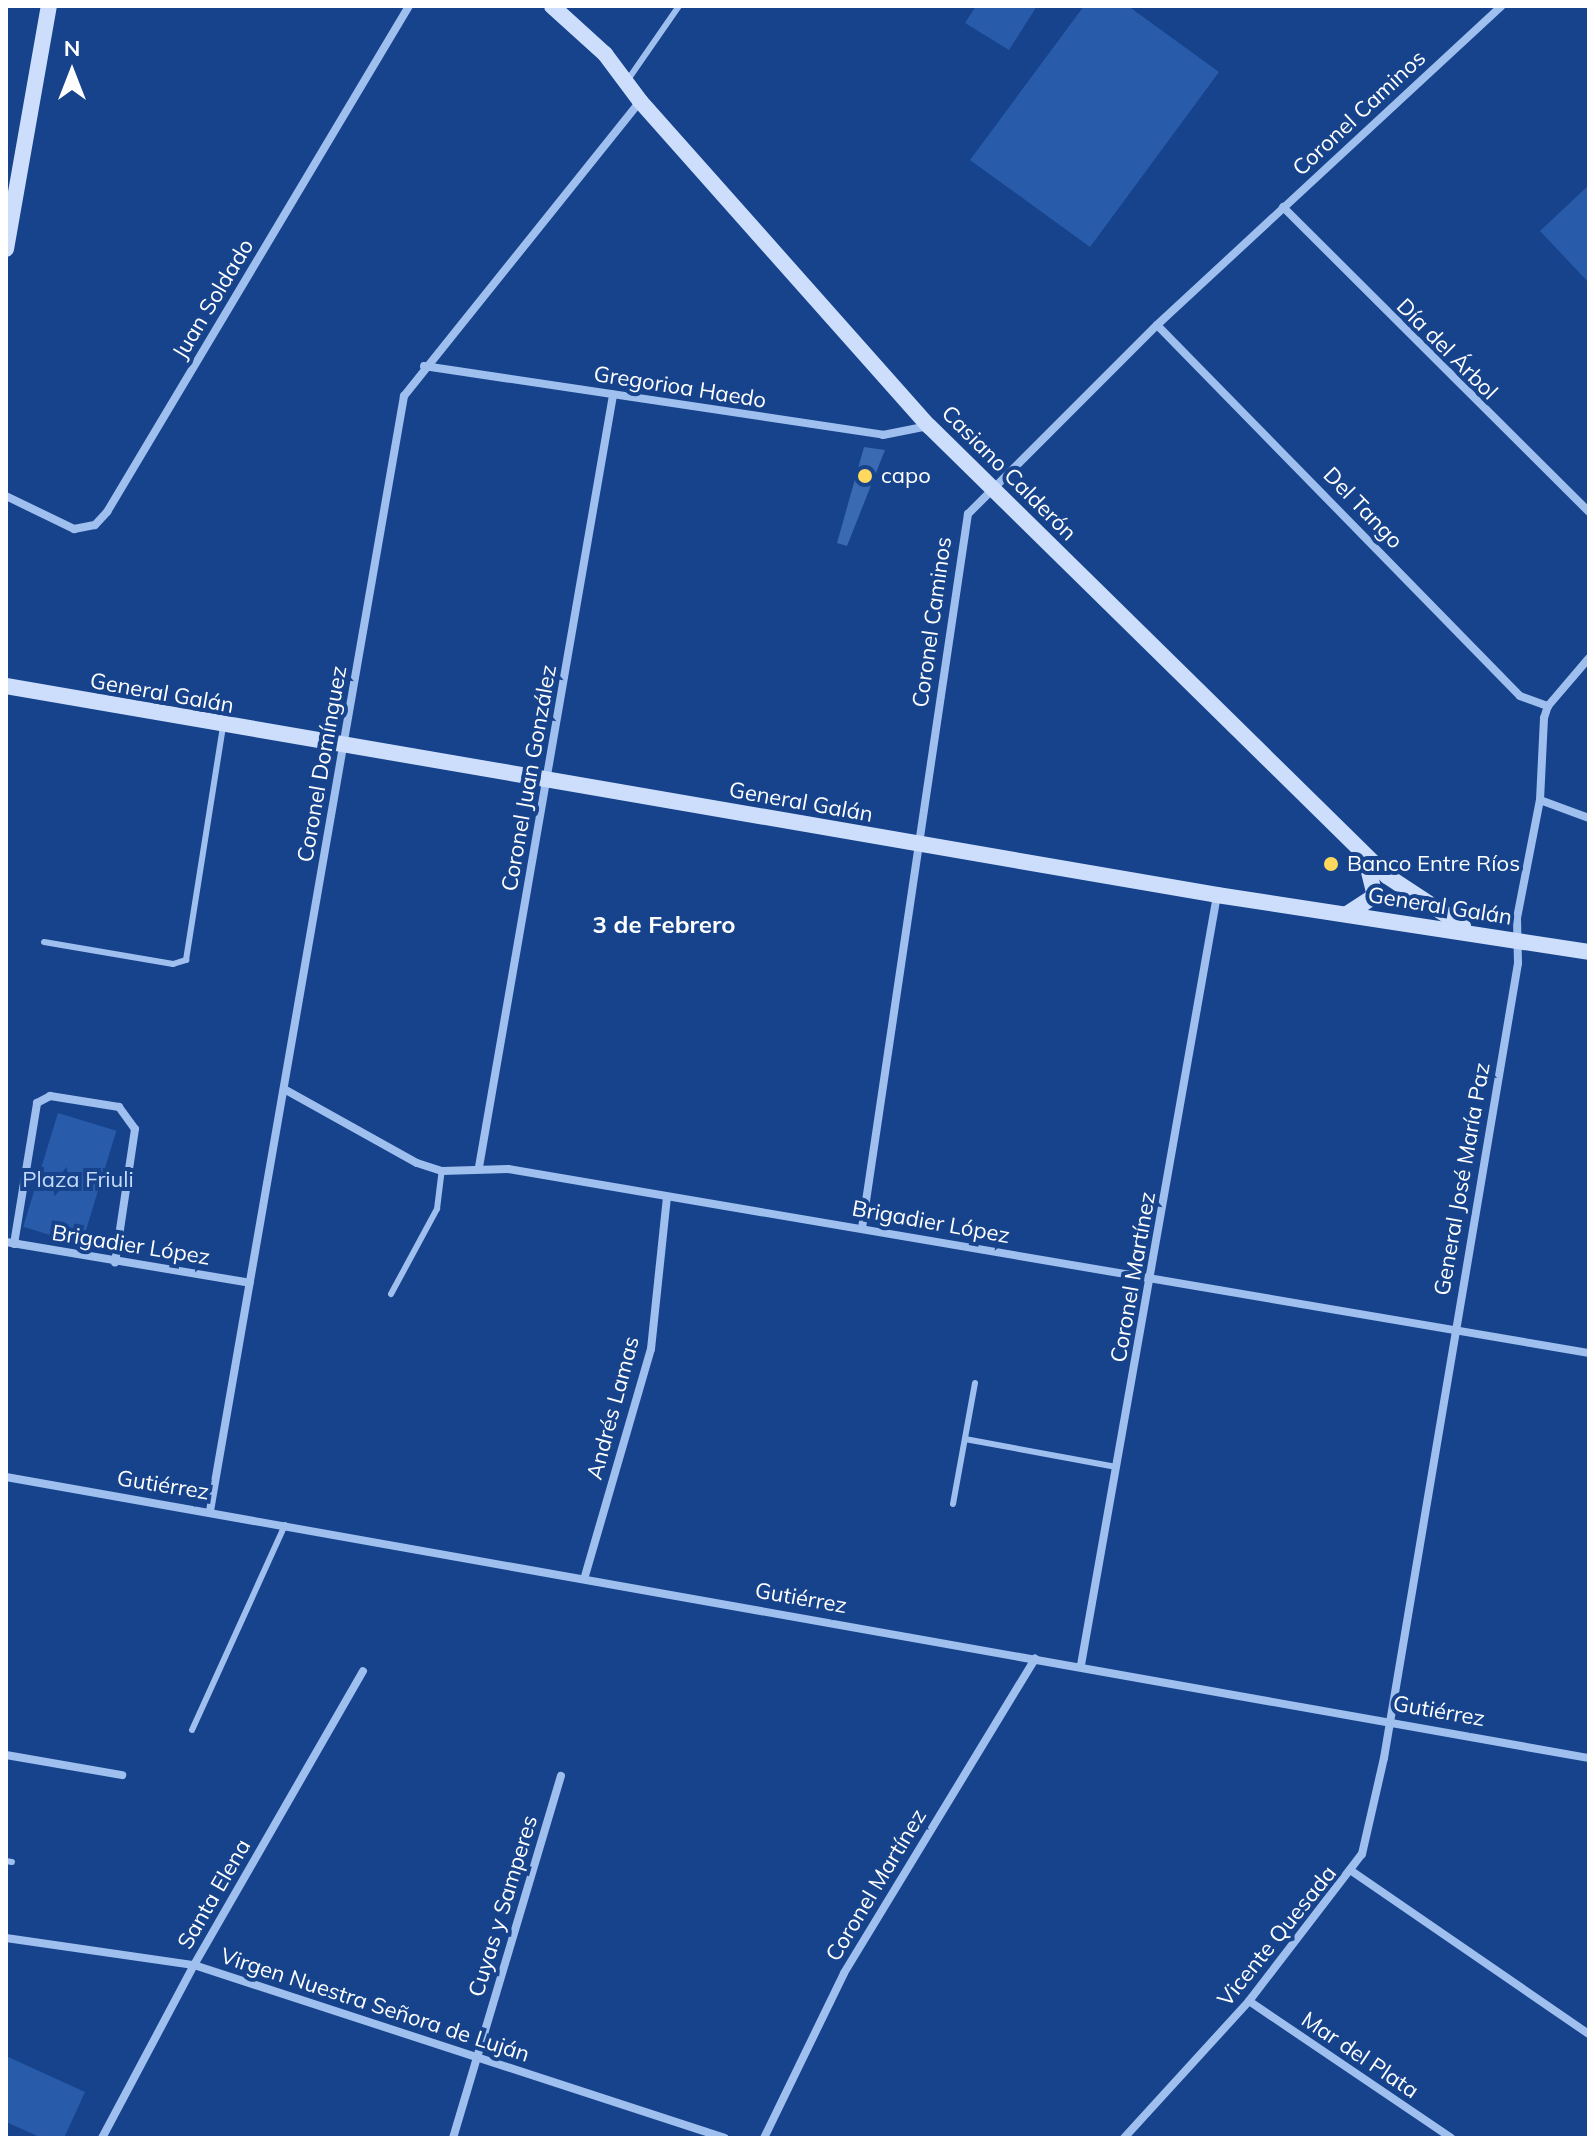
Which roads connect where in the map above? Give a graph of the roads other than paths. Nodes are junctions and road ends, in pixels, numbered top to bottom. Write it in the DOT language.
graph roads {
  1 [pos="49,6"];
  2 [pos="409,6"];
  3 [pos="552,6"];
  4 [pos="679,6"];
  5 [pos="1501,6"];
  6 [pos="627,81"];
  7 [pos="640,101"];
  8 [pos="1283,207"];
  9 [pos="6,249"];
  10 [pos="1157,325"];
  11 [pos="424,366"];
  12 [pos="613,395"];
  13 [pos="929,426"];
  14 [pos="994,489"];
  15 [pos="6,496"];
  16 [pos="1589,512"];
  17 [pos="1589,658"];
  18 [pos="6,686"];
  19 [pos="1548,706"];
  20 [pos="223,726"];
  21 [pos="343,747"];
  22 [pos="547,780"];
  23 [pos="1540,800"];
  24 [pos="1589,818"];
  25 [pos="919,845"];
  26 [pos="1364,854"];
  27 [pos="1217,895"];
  28 [pos="1346,915"];
  29 [pos="1473,931"];
  30 [pos="1518,941"];
  31 [pos="44,942"];
  32 [pos="1589,952"];
  33 [pos="284,1089"];
  34 [pos="479,1167"];
  35 [pos="442,1171"];
  36 [pos="667,1198"];
  37 [pos="862,1228"];
  38 [pos="10,1243"];
  39 [pos="115,1263"];
  40 [pos="1152,1278"];
  41 [pos="250,1283"];
  42 [pos="391,1294"];
  43 [pos="1454,1329"];
  44 [pos="1589,1353"];
  45 [pos="975,1383"];
  46 [pos="965,1439"];
  47 [pos="1116,1467"];
  48 [pos="6,1477"];
  49 [pos="953,1504"];
  50 [pos="210,1511"];
  51 [pos="285,1525"];
  52 [pos="585,1576"];
  53 [pos="1035,1659"];
  54 [pos="1081,1665"];
  55 [pos="363,1671"];
  56 [pos="1389,1720"];
  57 [pos="192,1730"];
  58 [pos="6,1755"];
  59 [pos="1589,1758"];
  60 [pos="122,1775"];
  61 [pos="561,1776"];
  62 [pos="1353,1872"];
  63 [pos="6,1938"];
  64 [pos="194,1965"];
  65 [pos="1249,2001"];
  66 [pos="1589,2034"];
  67 [pos="475,2055"];
  68 [pos="102,2138"];
  69 [pos="453,2138"];
  70 [pos="725,2138"];
  71 [pos="764,2138"];
  72 [pos="1124,2138"];
  73 [pos="1451,2138"];
  1 -- 9 [label="street"];
  2 -- 15 [label="street, Juan Soldado"];
  3 -- 6 [label="street, Casiano Calderón"];
  4 -- 6 [label="lane"];
  5 -- 8 [label="street, Coronel Caminos"];
  6 -- 7 [label="street, Casiano Calderón"];
  7 -- 11 [label="street, Coronel Domínguez"];
  7 -- 13 [label="street, Casiano Calderón"];
  8 -- 10 [label="street, Coronel Caminos"];
  8 -- 16 [label="street, Día del Árbol"];
  10 -- 14 [label="street, Coronel Caminos"];
  10 -- 19 [label="street, Del Tango"];
  11 -- 12 [label="street, Gregorioa Haedo"];
  11 -- 21 [label="street, Coronel Domínguez"];
  12 -- 13 [label="street, Gregorioa Haedo"];
  12 -- 22 [label="street, Coronel Juan González"];
  13 -- 14 [label="street, Casiano Calderón"];
  14 -- 25 [label="street, Coronel Caminos"];
  14 -- 26 [label="street, Casiano Calderón"];
  17 -- 19 [label="street"];
  18 -- 20 [label="street, General Galán"];
  19 -- 23 [label="street, General José María Paz"];
  20 -- 21 [label="street, General Galán"];
  20 -- 31 [label="lane"];
  21 -- 22 [label="street, General Galán"];
  21 -- 33 [label="street, Coronel Domínguez"];
  22 -- 25 [label="street, General Galán"];
  22 -- 34 [label="street, Coronel Juan González"];
  23 -- 24 [label="street"];
  23 -- 30 [label="street, General José María Paz"];
  25 -- 27 [label="street, General Galán"];
  25 -- 37 [label="street, Coronel Caminos"];
  26 -- 28 [label="street"];
  26 -- 29 [label="street, Casiano Calderón"];
  27 -- 28 [label="street, General Galán"];
  27 -- 40 [label="street, Coronel Martínez"];
  28 -- 29 [label="street, General Galán"];
  29 -- 30 [label="street, General Galán"];
  30 -- 32 [label="street, General Galán"];
  30 -- 43 [label="street, General José María Paz"];
  33 -- 35 [label="street"];
  33 -- 41 [label="street, Coronel Domínguez"];
  34 -- 35 [label="street, Brigadier López"];
  34 -- 36 [label="street, Brigadier López"];
  35 -- 42 [label="lane"];
  36 -- 37 [label="street, Brigadier López"];
  36 -- 52 [label="street, Andrés Lamas"];
  37 -- 40 [label="street, Brigadier López"];
  38 -- 39 [label="street, Brigadier López"];
  38 -- 39 [label="street"];
  39 -- 41 [label="street, Brigadier López"];
  40 -- 43 [label="street, Brigadier López"];
  40 -- 47 [label="street, Coronel Martínez"];
  41 -- 50 [label="street, Coronel Domínguez"];
  43 -- 44 [label="street, Brigadier López"];
  43 -- 56 [label="street, General José María Paz"];
  45 -- 46 [label="lane"];
  46 -- 47 [label="lane"];
  46 -- 49 [label="lane"];
  47 -- 54 [label="street, Coronel Martínez"];
  48 -- 50 [label="street, Gutiérrez"];
  50 -- 51 [label="street, Gutiérrez"];
  51 -- 52 [label="street, Gutiérrez"];
  51 -- 57 [label="lane"];
  52 -- 53 [label="street, Gutiérrez"];
  53 -- 54 [label="street, Gutiérrez"];
  53 -- 71 [label="street, Coronel Martínez"];
  54 -- 56 [label="street, Gutiérrez"];
  55 -- 64 [label="street, Santa Elena"];
  56 -- 59 [label="street, Gutiérrez"];
  56 -- 62 [label="street, Vicente Quesada"];
  58 -- 60 [label="street"];
  61 -- 67 [label="street, Cuyas y Samperes"];
  62 -- 65 [label="street, Vicente Quesada"];
  62 -- 66 [label="street"];
  63 -- 64 [label="street, Virgen Nuestra Señora de Luján"];
  64 -- 67 [label="street, Virgen Nuestra Señora de Luján"];
  64 -- 68 [label="street, Santa Elena"];
  65 -- 72 [label="street, Vicente Quesada"];
  65 -- 73 [label="street, Mar del Plata"];
  67 -- 69 [label="street, Cuyas y Samperes"];
  67 -- 70 [label="street, Virgen Nuestra Señora de Luján"];
}
